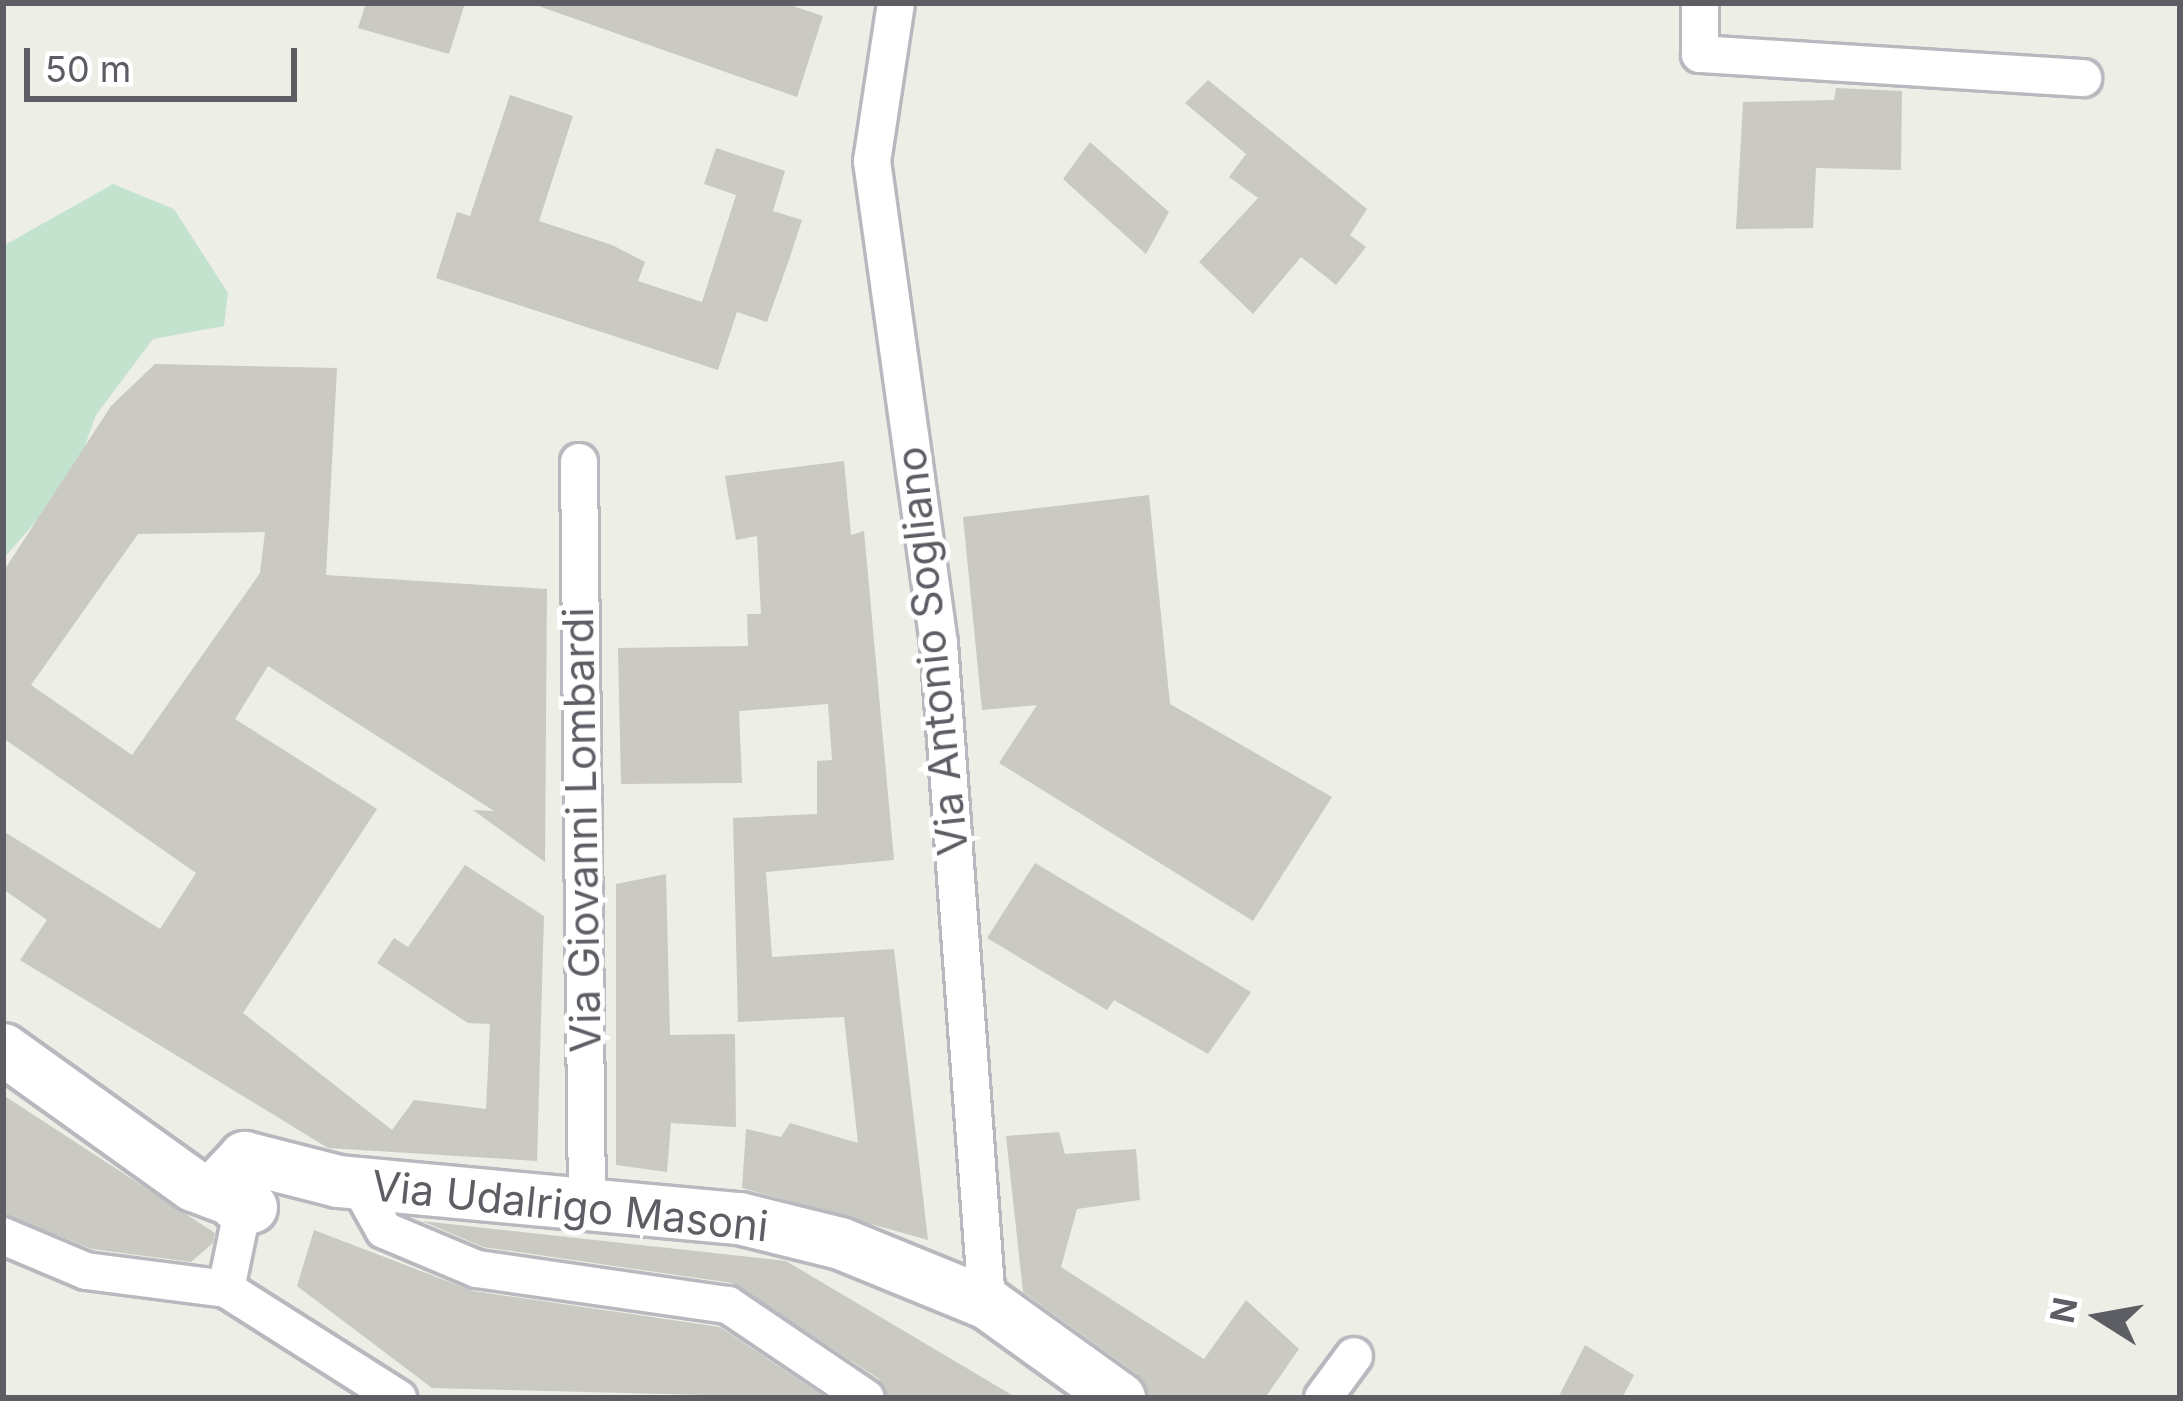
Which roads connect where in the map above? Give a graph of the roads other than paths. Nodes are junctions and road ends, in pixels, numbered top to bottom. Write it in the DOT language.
graph roads {
  1 [pos="896,3"];
  2 [pos="1700,3"];
  3 [pos="2083,78"];
  4 [pos="579,462"];
  5 [pos="3,1048"];
  6 [pos="347,1182"];
  7 [pos="249,1187"];
  8 [pos="586,1199"];
  9 [pos="3,1235"];
  10 [pos="226,1289"];
  11 [pos="987,1303"];
  12 [pos="1354,1356"];
  13 [pos="398,1398"];
  14 [pos="866,1398"];
  15 [pos="1119,1398"];
  16 [pos="1323,1398"];
  1 -- 11 [label="street, Via Antonio Sogliano"];
  2 -- 3 [label="street"];
  4 -- 8 [label="street, Via Giovanni Lombardi"];
  5 -- 7 [label="street"];
  6 -- 7 [label="street, Via Udalrigo Masoni"];
  6 -- 8 [label="street, Via Udalrigo Masoni"];
  6 -- 14 [label="street"];
  7 -- 10 [label="street"];
  8 -- 11 [label="street, Via Udalrigo Masoni"];
  9 -- 10 [label="street"];
  10 -- 13 [label="street"];
  11 -- 15 [label="street, Via Udalrigo Masoni"];
  12 -- 16 [label="street"];
}
